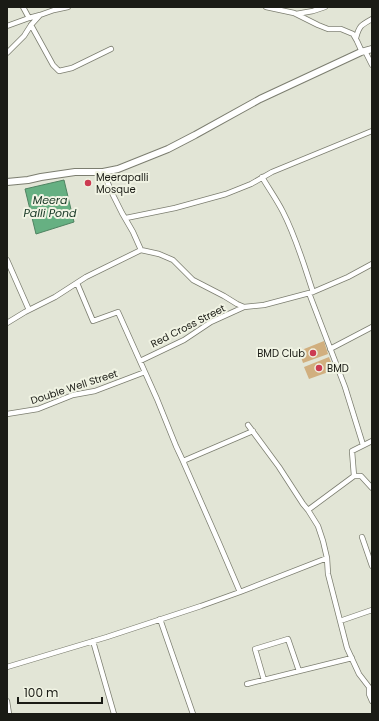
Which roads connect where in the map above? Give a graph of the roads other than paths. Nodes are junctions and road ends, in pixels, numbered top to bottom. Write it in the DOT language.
graph roads {
  1 [pos="23,7"];
  2 [pos="68,7"];
  3 [pos="266,7"];
  4 [pos="325,7"];
  5 [pos="54,9"];
  6 [pos="296,14"];
  7 [pos="40,15"];
  8 [pos="29,18"];
  9 [pos="372,19"];
  10 [pos="31,25"];
  11 [pos="7,26"];
  12 [pos="356,38"];
  13 [pos="111,49"];
  14 [pos="372,49"];
  15 [pos="364,52"];
  16 [pos="7,53"];
  17 [pos="372,65"];
  18 [pos="372,131"];
  19 [pos="103,172"];
  20 [pos="262,177"];
  21 [pos="7,182"];
  22 [pos="126,218"];
  23 [pos="141,250"];
  24 [pos="7,260"];
  25 [pos="372,264"];
  26 [pos="77,283"];
  27 [pos="311,292"];
  28 [pos="244,307"];
  29 [pos="29,310"];
  30 [pos="7,323"];
  31 [pos="372,327"];
  32 [pos="330,349"];
  33 [pos="140,361"];
  34 [pos="145,372"];
  35 [pos="7,414"];
  36 [pos="248,424"];
  37 [pos="253,431"];
  38 [pos="372,441"];
  39 [pos="363,445"];
  40 [pos="183,461"];
  41 [pos="354,476"];
  42 [pos="372,488"];
  43 [pos="308,510"];
  44 [pos="362,537"];
  45 [pos="327,558"];
  46 [pos="372,566"];
  47 [pos="240,592"];
  48 [pos="372,610"];
  49 [pos="160,619"];
  50 [pos="340,621"];
  51 [pos="94,640"];
  52 [pos="352,658"];
  53 [pos="7,667"];
  54 [pos="298,671"];
  55 [pos="264,680"];
  56 [pos="246,684"];
  57 [pos="370,687"];
  58 [pos="7,701"];
  59 [pos="372,702"];
  60 [pos="9,714"];
  61 [pos="114,714"];
  62 [pos="194,714"];
  1 -- 8 [label="street"];
  2 -- 5 [label="street"];
  3 -- 6 [label="street"];
  4 -- 6 [label="street"];
  5 -- 7 [label="street"];
  6 -- 12 [label="street"];
  7 -- 8 [label="street"];
  7 -- 10 [label="street"];
  8 -- 11 [label="street"];
  9 -- 12 [label="street"];
  10 -- 13 [label="street"];
  10 -- 16 [label="street"];
  12 -- 15 [label="street"];
  14 -- 15 [label="street"];
  15 -- 17 [label="street"];
  15 -- 19 [label="street"];
  18 -- 20 [label="street"];
  19 -- 21 [label="street"];
  19 -- 22 [label="street"];
  20 -- 22 [label="street"];
  20 -- 27 [label="street"];
  22 -- 23 [label="street"];
  23 -- 26 [label="street"];
  23 -- 28 [label="street"];
  24 -- 29 [label="street"];
  25 -- 27 [label="street, Red Cross Street"];
  26 -- 29 [label="street"];
  26 -- 33 [label="street"];
  27 -- 28 [label="street, Red Cross Street"];
  27 -- 32 [label="street"];
  28 -- 33 [label="street, Red Cross Street"];
  29 -- 30 [label="street"];
  31 -- 32 [label="street"];
  32 -- 39 [label="street"];
  33 -- 34 [label="street"];
  34 -- 35 [label="street, Double Well Street"];
  34 -- 40 [label="street"];
  36 -- 37 [label="street"];
  37 -- 40 [label="street"];
  37 -- 43 [label="street"];
  38 -- 39 [label="street"];
  39 -- 41 [label="street"];
  40 -- 47 [label="street"];
  41 -- 42 [label="street"];
  41 -- 43 [label="street"];
  43 -- 45 [label="street"];
  44 -- 46 [label="street"];
  45 -- 47 [label="street"];
  45 -- 50 [label="street"];
  47 -- 49 [label="street"];
  48 -- 50 [label="street"];
  49 -- 51 [label="street"];
  49 -- 62 [label="street"];
  50 -- 52 [label="street"];
  51 -- 53 [label="street"];
  51 -- 61 [label="street"];
  52 -- 54 [label="street"];
  52 -- 57 [label="street"];
  54 -- 55 [label="street"];
  54 -- 55 [label="street"];
  55 -- 56 [label="street"];
  57 -- 59 [label="street"];
  58 -- 60 [label="street"];
}
